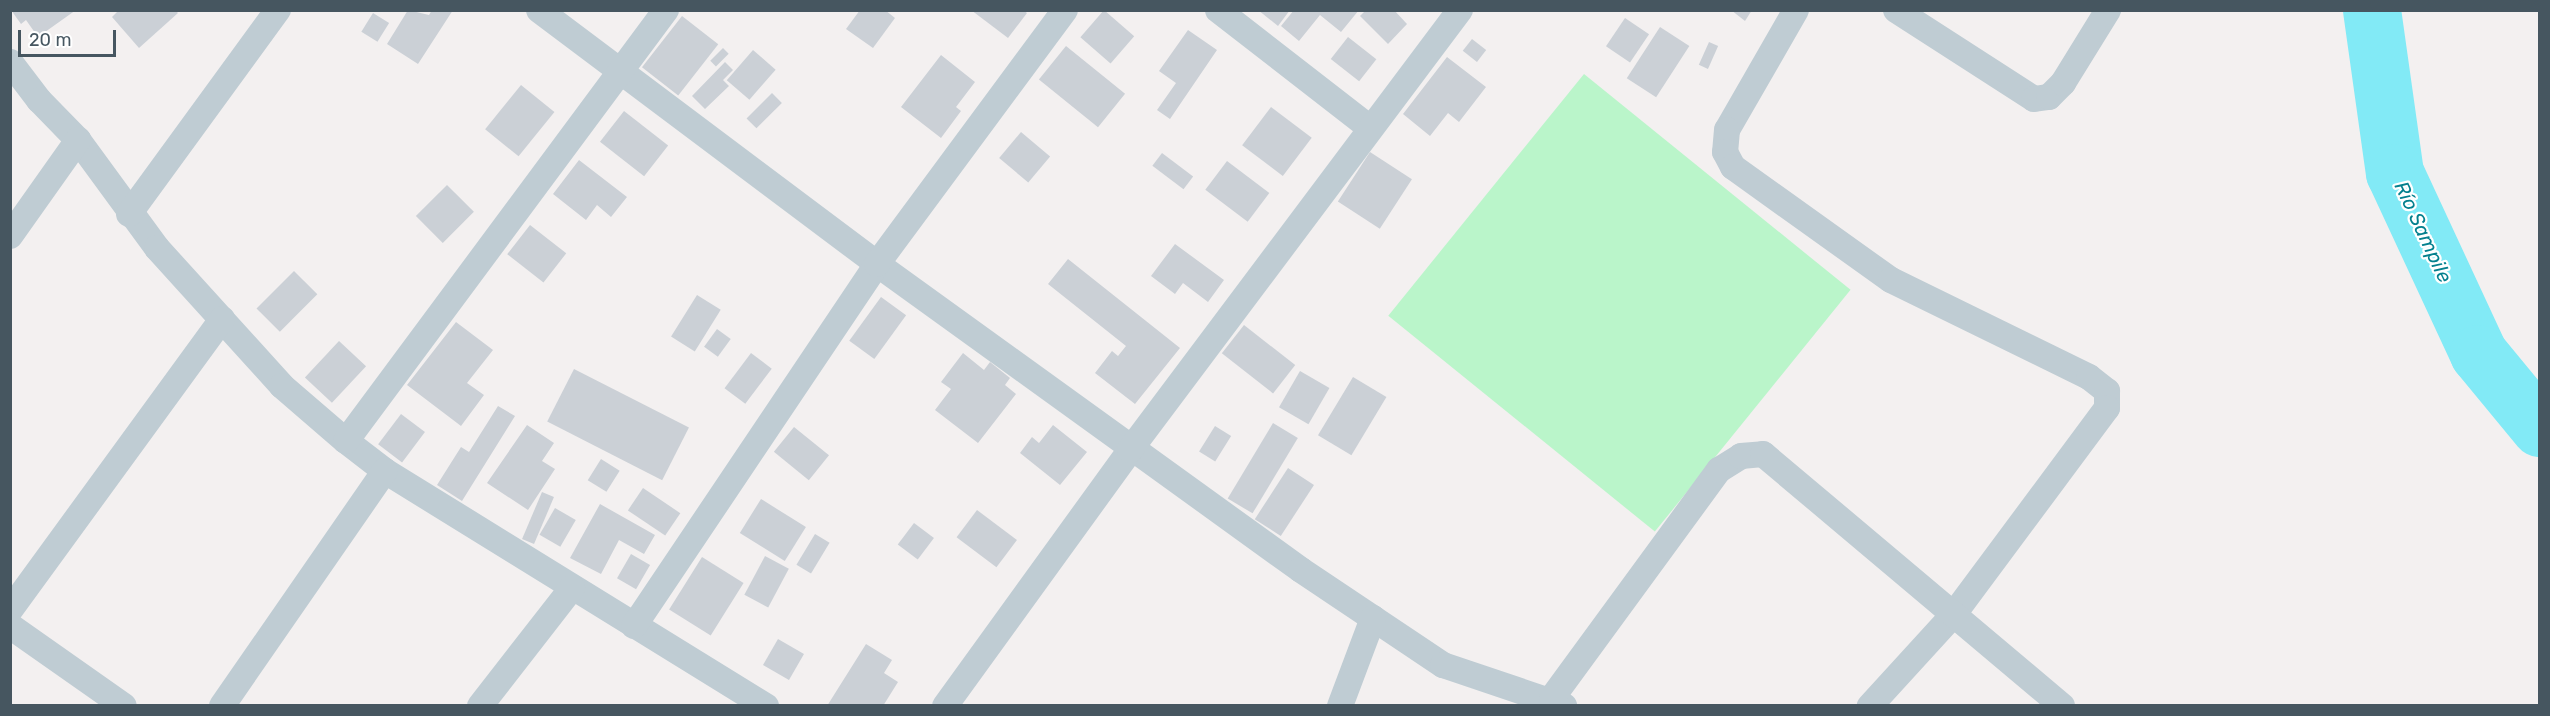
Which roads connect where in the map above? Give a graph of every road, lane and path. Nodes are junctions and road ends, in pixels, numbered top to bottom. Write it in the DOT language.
graph roads {
  1 [pos="278,10"];
  2 [pos="539,10"];
  3 [pos="666,10"];
  4 [pos="1065,10"];
  5 [pos="1218,10"];
  6 [pos="1460,10"];
  7 [pos="1796,10"];
  8 [pos="1896,10"];
  9 [pos="2108,10"];
  10 [pos="10,62"];
  11 [pos="621,71"];
  12 [pos="1370,129"];
  13 [pos="78,140"];
  14 [pos="129,214"];
  15 [pos="10,236"];
  16 [pos="877,264"];
  17 [pos="222,319"];
  18 [pos="346,441"];
  19 [pos="1130,450"];
  20 [pos="385,471"];
  21 [pos="572,588"];
  22 [pos="10,610"];
  23 [pos="1954,614"];
  24 [pos="1373,618"];
  25 [pos="10,626"];
  26 [pos="634,626"];
  27 [pos="1558,702"];
  28 [pos="124,705"];
  29 [pos="222,705"];
  30 [pos="480,705"];
  31 [pos="765,705"];
  32 [pos="945,705"];
  33 [pos="1340,705"];
  34 [pos="1870,705"];
  35 [pos="2062,705"];
  1 -- 14 [label="street"];
  2 -- 11 [label="street"];
  3 -- 11 [label="street"];
  4 -- 16 [label="street"];
  5 -- 12 [label="street"];
  6 -- 12 [label="street"];
  7 -- 23 [label="street"];
  8 -- 9 [label="street"];
  10 -- 13 [label="street"];
  11 -- 16 [label="street"];
  11 -- 18 [label="street"];
  12 -- 19 [label="street"];
  13 -- 14 [label="street"];
  13 -- 15 [label="street"];
  14 -- 17 [label="street"];
  16 -- 19 [label="street"];
  16 -- 26 [label="street"];
  17 -- 18 [label="street"];
  17 -- 22 [label="street"];
  18 -- 20 [label="street"];
  19 -- 24 [label="street"];
  19 -- 32 [label="street"];
  20 -- 21 [label="street"];
  20 -- 29 [label="street"];
  21 -- 26 [label="street"];
  21 -- 30 [label="street"];
  23 -- 27 [label="street"];
  23 -- 34 [label="street"];
  23 -- 35 [label="street"];
  24 -- 27 [label="street"];
  24 -- 33 [label="street"];
  25 -- 28 [label="street"];
  26 -- 31 [label="street"];
}
